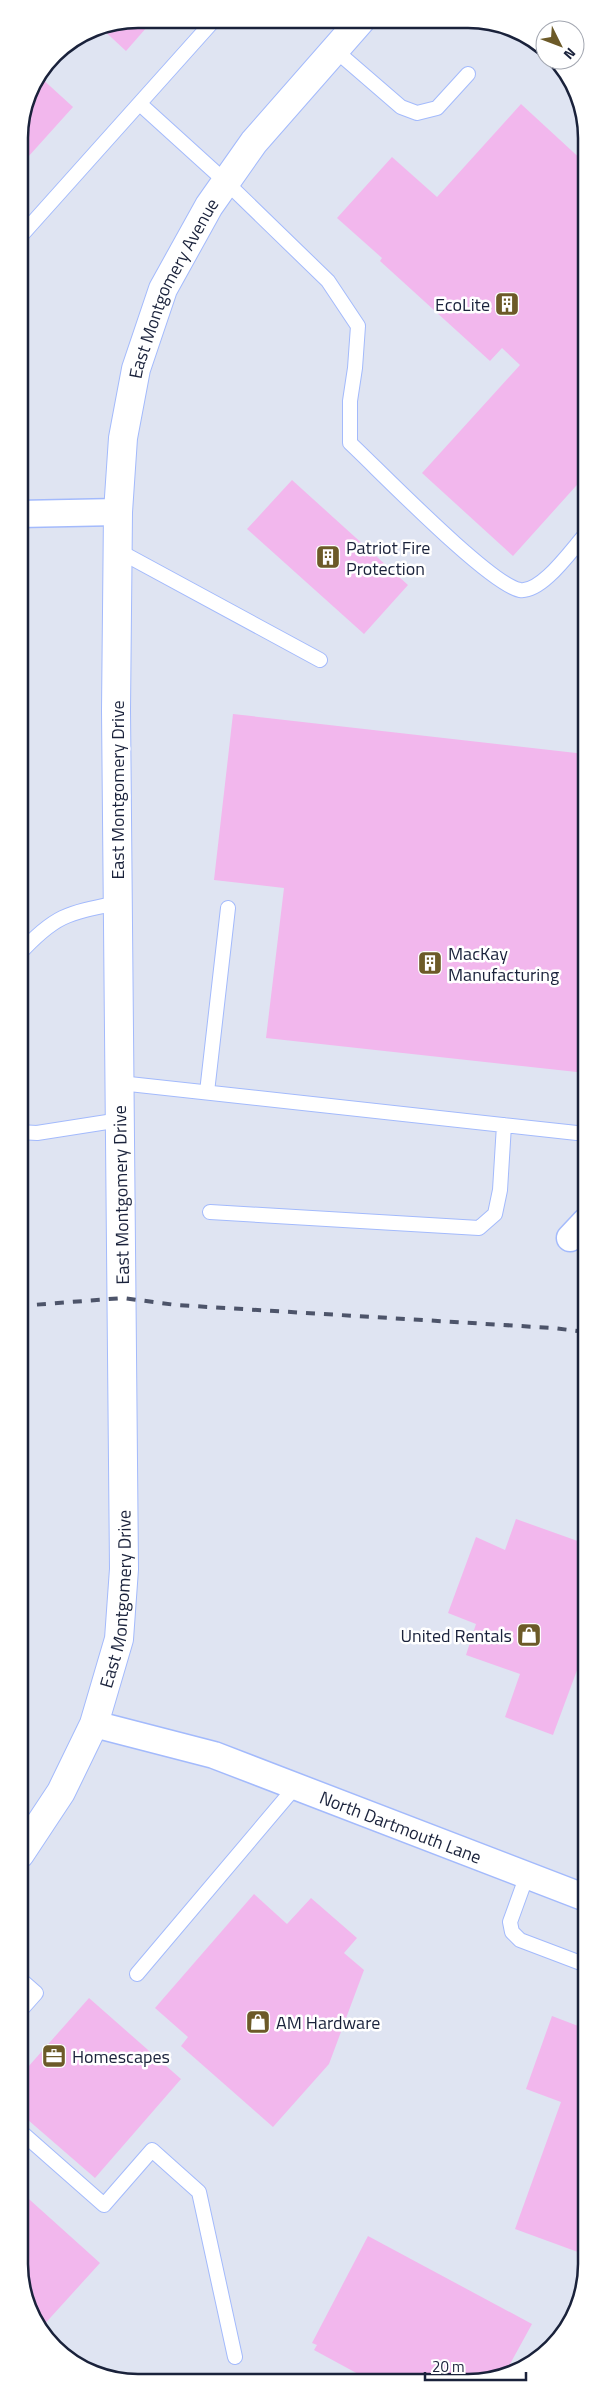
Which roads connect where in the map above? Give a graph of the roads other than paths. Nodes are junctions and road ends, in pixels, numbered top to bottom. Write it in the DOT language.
graph roads {
  1 [pos="207,28"];
  2 [pos="354,28"];
  3 [pos="335,50"];
  4 [pos="468,74"];
  5 [pos="140,104"];
  6 [pos="226,182"];
  7 [pos="28,228"];
  8 [pos="28,510"];
  9 [pos="118,512"];
  10 [pos="578,543"];
  11 [pos="118,550"];
  12 [pos="320,660"];
  13 [pos="118,903"];
  14 [pos="228,908"];
  15 [pos="28,945"];
  16 [pos="120,1083"];
  17 [pos="206,1092"];
  18 [pos="120,1120"];
  19 [pos="504,1125"];
  20 [pos="28,1132"];
  21 [pos="578,1133"];
  22 [pos="210,1212"];
  23 [pos="94,1724"];
  24 [pos="296,1786"];
  25 [pos="28,1838"];
  26 [pos="527,1876"];
  27 [pos="577,1895"];
  28 [pos="577,1962"];
  29 [pos="137,1974"];
  30 [pos="28,1986"];
  31 [pos="28,2002"];
  32 [pos="28,2138"];
  33 [pos="235,2358"];
  1 -- 5 [label="lane"];
  2 -- 3 [label="main road, East Montgomery Avenue"];
  3 -- 4 [label="lane"];
  3 -- 6 [label="main road, East Montgomery Avenue"];
  5 -- 6 [label="lane"];
  5 -- 7 [label="lane"];
  6 -- 9 [label="main road, East Montgomery Avenue"];
  6 -- 10 [label="lane"];
  8 -- 9 [label="street"];
  9 -- 11 [label="main road, East Montgomery Drive"];
  11 -- 12 [label="lane"];
  11 -- 13 [label="main road, East Montgomery Drive"];
  13 -- 15 [label="lane"];
  13 -- 16 [label="main road, East Montgomery Drive"];
  14 -- 17 [label="lane"];
  16 -- 17 [label="lane"];
  16 -- 18 [label="main road, East Montgomery Drive"];
  17 -- 19 [label="lane"];
  18 -- 20 [label="lane"];
  18 -- 23 [label="main road, East Montgomery Drive"];
  19 -- 21 [label="lane"];
  19 -- 22 [label="lane"];
  23 -- 24 [label="street, North Dartmouth Lane"];
  23 -- 25 [label="main road, East Montgomery Drive"];
  24 -- 26 [label="street, North Dartmouth Lane"];
  24 -- 29 [label="lane"];
  26 -- 27 [label="street, North Dartmouth Lane"];
  26 -- 28 [label="lane"];
  30 -- 31 [label="lane"];
  32 -- 33 [label="lane"];
}
